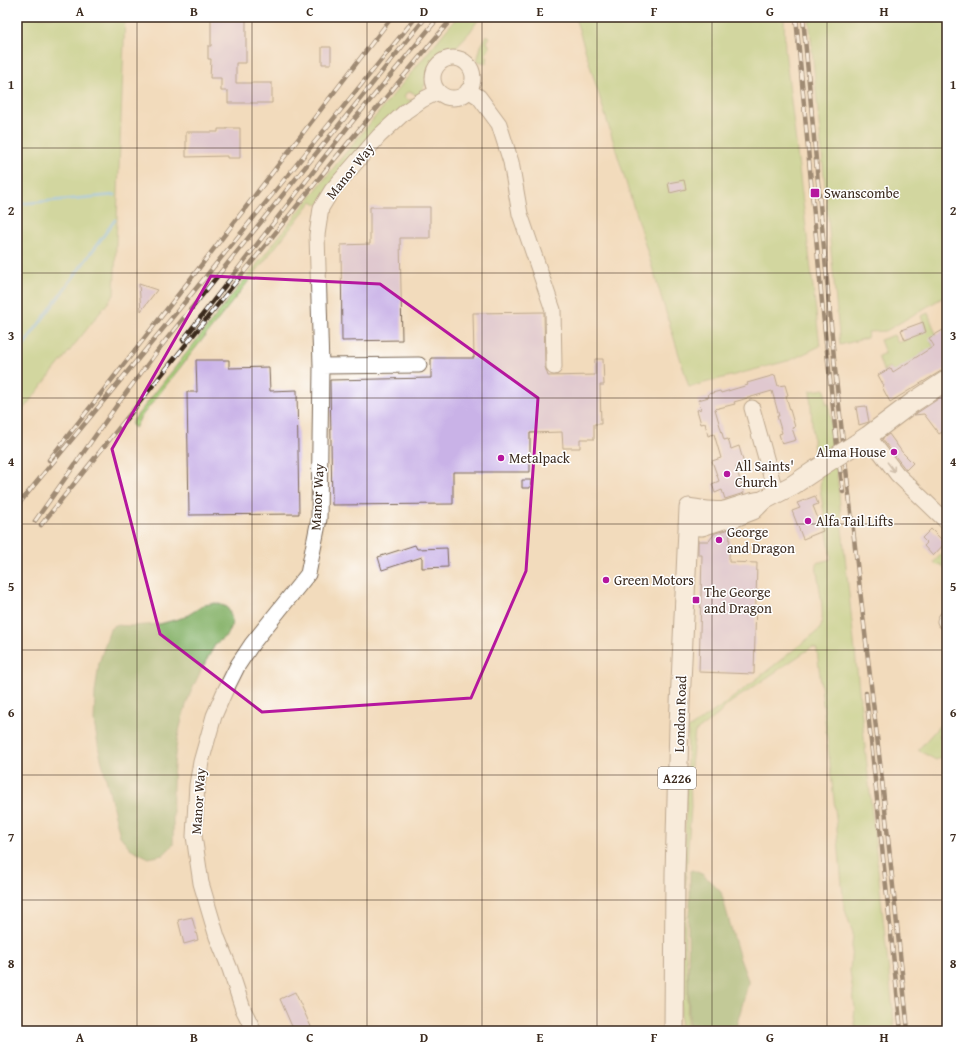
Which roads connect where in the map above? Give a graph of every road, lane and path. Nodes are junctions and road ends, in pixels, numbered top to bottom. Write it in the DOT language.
graph roads {
  1 [pos="468,90"];
  2 [pos="438,92"];
  3 [pos="419,365"];
  4 [pos="321,366"];
  5 [pos="554,367"];
  6 [pos="947,380"];
  7 [pos="752,408"];
  8 [pos="862,440"];
  9 [pos="769,497"];
  10 [pos="688,521"];
  11 [pos="947,522"];
  12 [pos="254,1031"];
  13 [pos="674,1031"];
  1 -- 2 [label="street"];
  1 -- 2 [label="street"];
  1 -- 5 [label="street"];
  2 -- 4 [label="street, Manor Way"];
  3 -- 4 [label="street"];
  4 -- 12 [label="street, Manor Way"];
  6 -- 8 [label="main road"];
  7 -- 9 [label="street"];
  8 -- 9 [label="main road, bridge"];
  8 -- 11 [label="street, one-way"];
  9 -- 10 [label="main road"];
  9 -- 10 [label="main road"];
  10 -- 13 [label="main road, London Road / A226"];
}
